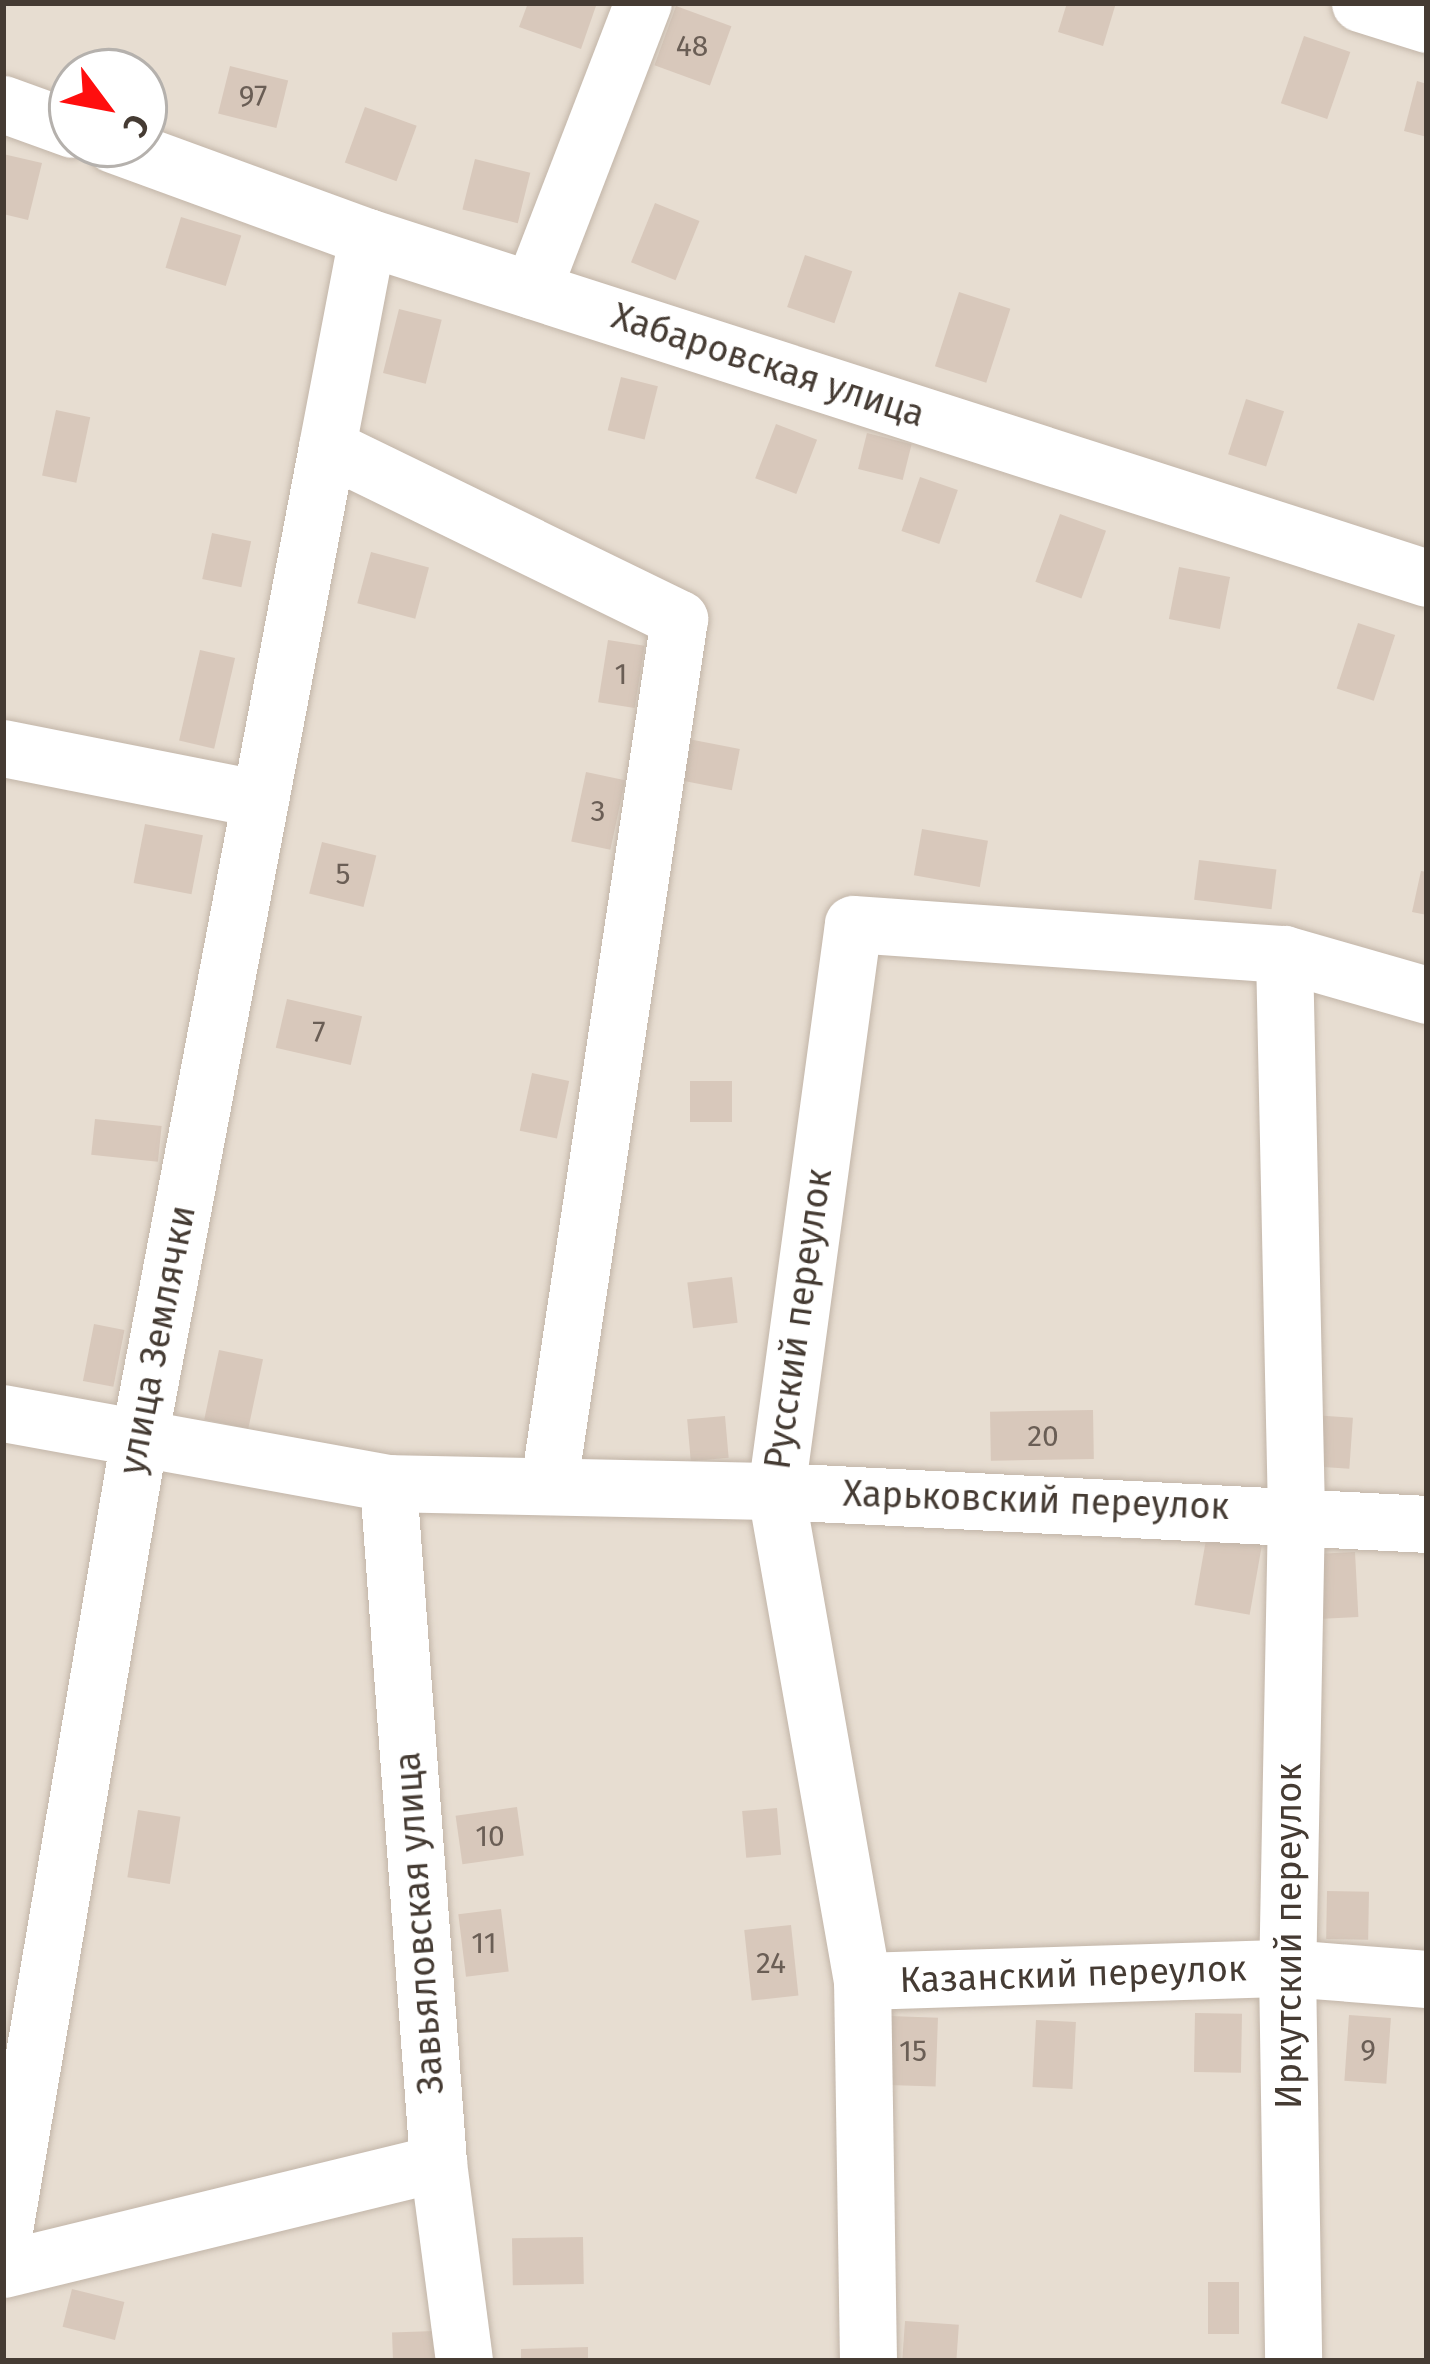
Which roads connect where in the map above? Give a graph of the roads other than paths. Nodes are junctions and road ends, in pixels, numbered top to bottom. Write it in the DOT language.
graph roads {
  1 [pos="643,3"];
  2 [pos="1360,3"];
  3 [pos="1427,24"];
  4 [pos="3,104"];
  5 [pos="48,120"];
  6 [pos="168,164"];
  7 [pos="367,237"];
  8 [pos="532,290"];
  9 [pos="327,447"];
  10 [pos="1427,578"];
  11 [pos="3,748"];
  12 [pos="260,799"];
  13 [pos="1284,954"];
  14 [pos="1427,995"];
  15 [pos="3,1413"];
  16 [pos="139,1438"];
  17 [pos="388,1484"];
  18 [pos="549,1484"];
  19 [pos="776,1491"];
  20 [pos="1296,1512"];
  21 [pos="1427,1524"];
  22 [pos="1287,1968"];
  23 [pos="1427,1978"];
  24 [pos="862,1981"];
  25 [pos="438,2163"];
  26 [pos="3,2236"];
  27 [pos="3,2269"];
  28 [pos="464,2361"];
  29 [pos="868,2361"];
  30 [pos="1293,2361"];
  1 -- 8 [label="street"];
  2 -- 3 [label="street"];
  4 -- 5 [label="street"];
  6 -- 7 [label="street, Хабаровская улица"];
  7 -- 8 [label="street, Хабаровская улица"];
  7 -- 9 [label="street, улица Землячки"];
  8 -- 10 [label="street, Хабаровская улица"];
  9 -- 12 [label="street, улица Землячки"];
  9 -- 18 [label="street"];
  11 -- 12 [label="street"];
  12 -- 16 [label="street, улица Землячки"];
  13 -- 14 [label="street, Русский переулок"];
  13 -- 19 [label="street, Русский переулок"];
  13 -- 20 [label="street, Иркутский переулок"];
  15 -- 16 [label="street, Харьковский переулок"];
  16 -- 17 [label="street, Харьковский переулок"];
  16 -- 26 [label="street, улица Землячки"];
  17 -- 18 [label="street, Харьковский переулок"];
  17 -- 25 [label="street, Завьяловская улица"];
  18 -- 19 [label="street, Харьковский переулок"];
  19 -- 20 [label="street, Харьковский переулок"];
  19 -- 24 [label="street, Русский переулок"];
  20 -- 21 [label="street, Харьковский переулок"];
  20 -- 22 [label="street, Иркутский переулок"];
  22 -- 23 [label="street, Казанский переулок"];
  22 -- 24 [label="street, Казанский переулок"];
  22 -- 30 [label="street, Иркутский переулок"];
  24 -- 29 [label="street, Русский переулок"];
  25 -- 27 [label="street"];
  25 -- 28 [label="street, Завьяловская улица"];
}
